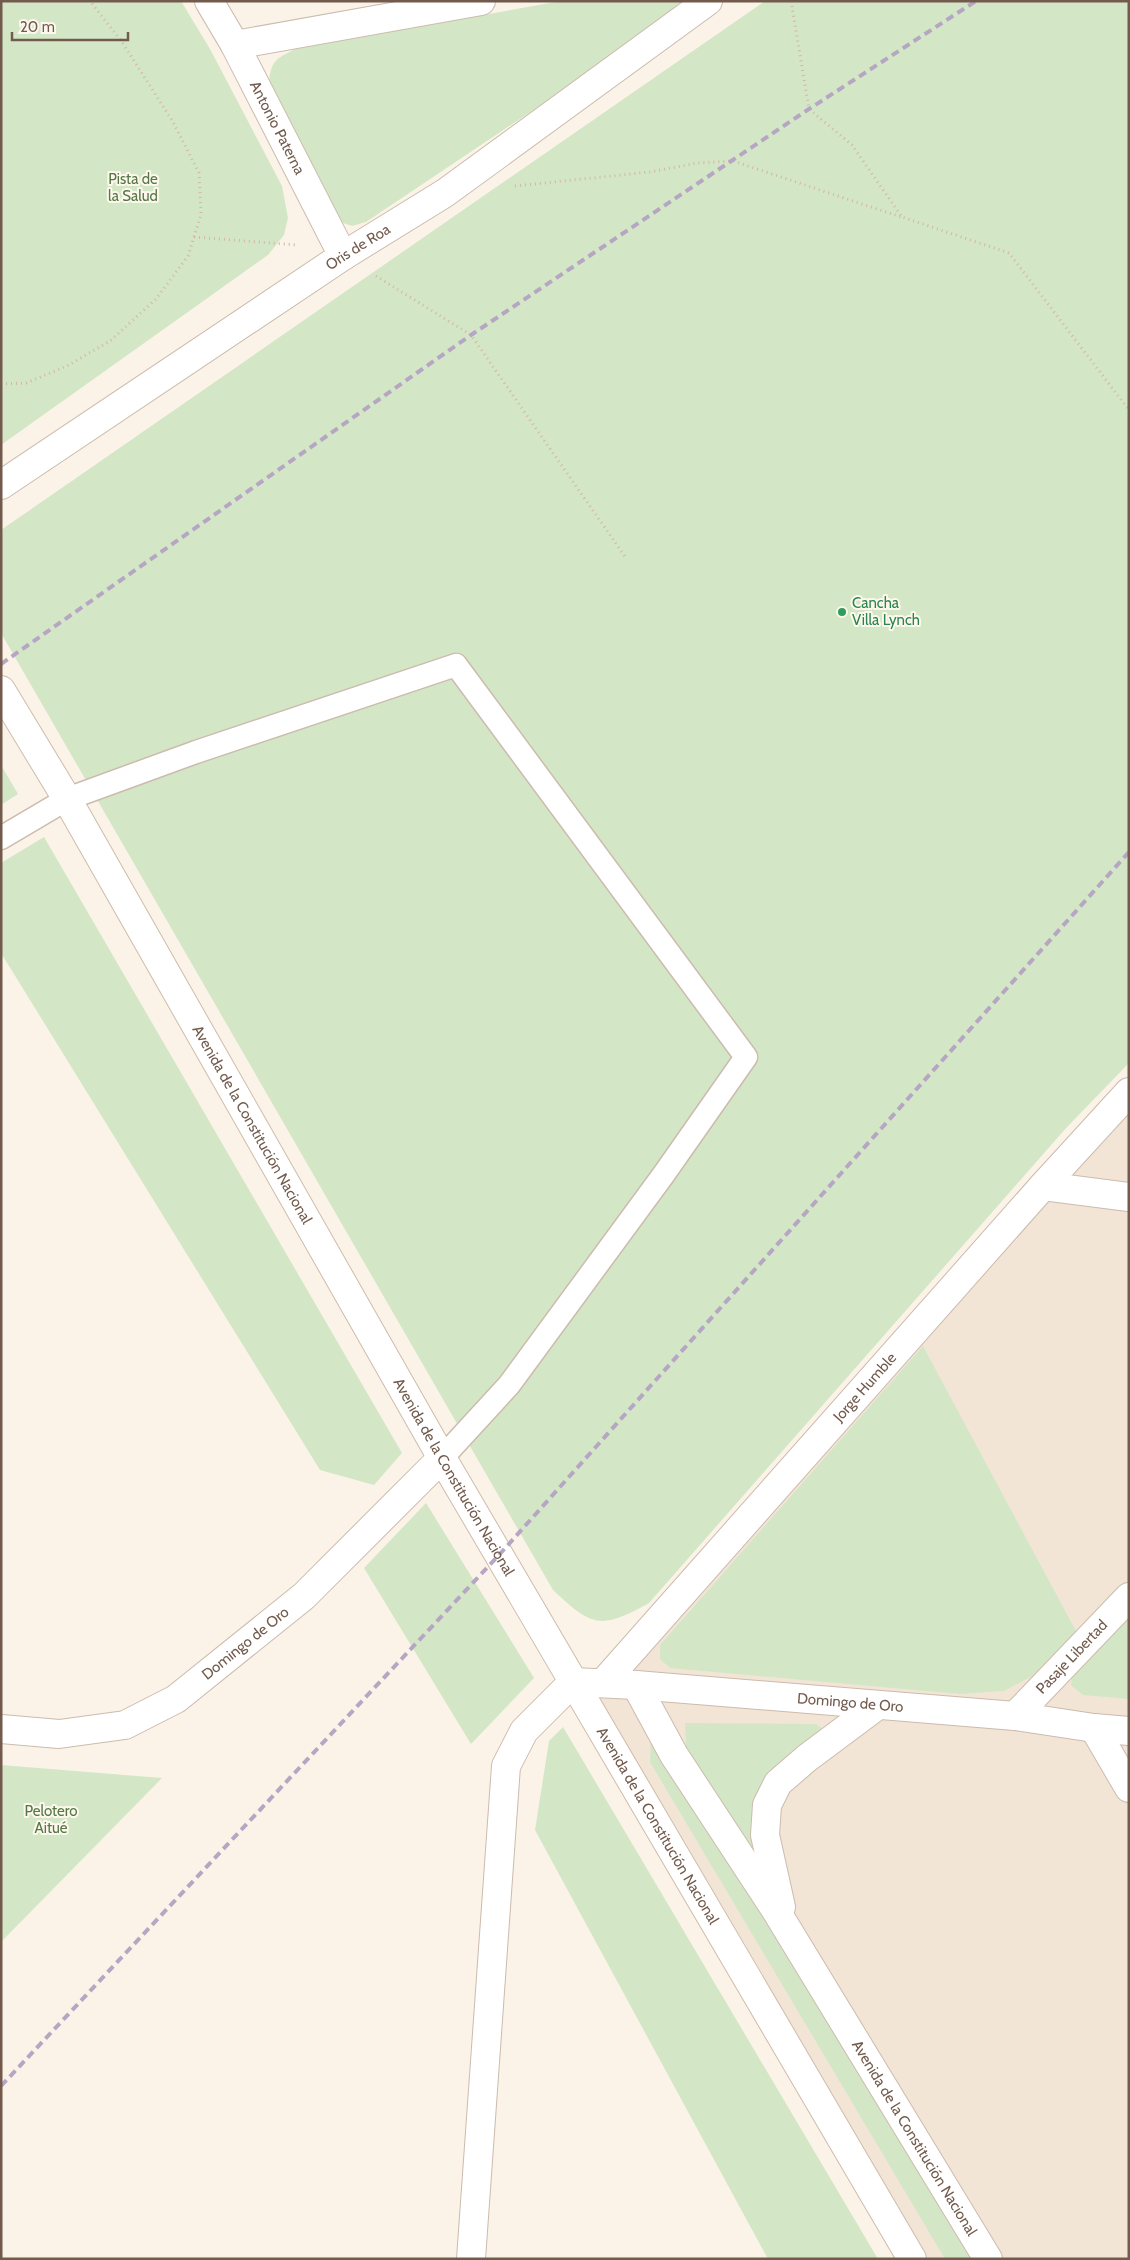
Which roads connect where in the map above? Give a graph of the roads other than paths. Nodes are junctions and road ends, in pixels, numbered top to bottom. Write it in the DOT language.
graph roads {
  1 [pos="209,1"];
  2 [pos="481,1"];
  3 [pos="708,1"];
  4 [pos="235,45"];
  5 [pos="341,252"];
  6 [pos="1,485"];
  7 [pos="1,690"];
  8 [pos="67,799"];
  9 [pos="1,838"];
  10 [pos="1129,1092"];
  11 [pos="1043,1186"];
  12 [pos="1129,1197"];
  13 [pos="442,1458"];
  14 [pos="1129,1597"];
  15 [pos="573,1682"];
  16 [pos="603,1683"];
  17 [pos="636,1685"];
  18 [pos="878,1705"];
  19 [pos="1015,1716"];
  20 [pos="1094,1728"];
  21 [pos="1,1729"];
  22 [pos="1129,1731"];
  23 [pos="1129,1788"];
  24 [pos="786,1926"];
  25 [pos="471,2259"];
  26 [pos="912,2259"];
  27 [pos="988,2259"];
  1 -- 4 [label="street, Antonio Paterna"];
  2 -- 4 [label="street"];
  3 -- 5 [label="street, Oris de Roa"];
  4 -- 5 [label="street, Antonio Paterna"];
  5 -- 6 [label="street, Oris de Roa"];
  7 -- 8 [label="street, Avenida de la Constitución Nacional"];
  8 -- 9 [label="lane"];
  8 -- 13 [label="street, Avenida de la Constitución Nacional"];
  8 -- 13 [label="lane"];
  10 -- 11 [label="street, Jorge Humble"];
  11 -- 12 [label="street"];
  11 -- 16 [label="street, Jorge Humble"];
  13 -- 15 [label="street, Avenida de la Constitución Nacional"];
  13 -- 21 [label="street, Domingo de Oro"];
  14 -- 19 [label="street, Pasaje Libertad"];
  15 -- 16 [label="street, Domingo de Oro"];
  15 -- 25 [label="street"];
  15 -- 26 [label="street, Avenida de la Constitución Nacional"];
  16 -- 17 [label="street, Domingo de Oro"];
  17 -- 18 [label="street, Domingo de Oro"];
  17 -- 24 [label="street, Avenida de la Constitución Nacional"];
  18 -- 19 [label="street, Domingo de Oro"];
  18 -- 24 [label="street"];
  19 -- 20 [label="street, Domingo de Oro"];
  20 -- 22 [label="street, Domingo de Oro"];
  20 -- 23 [label="street"];
  24 -- 27 [label="street, Avenida de la Constitución Nacional"];
}
